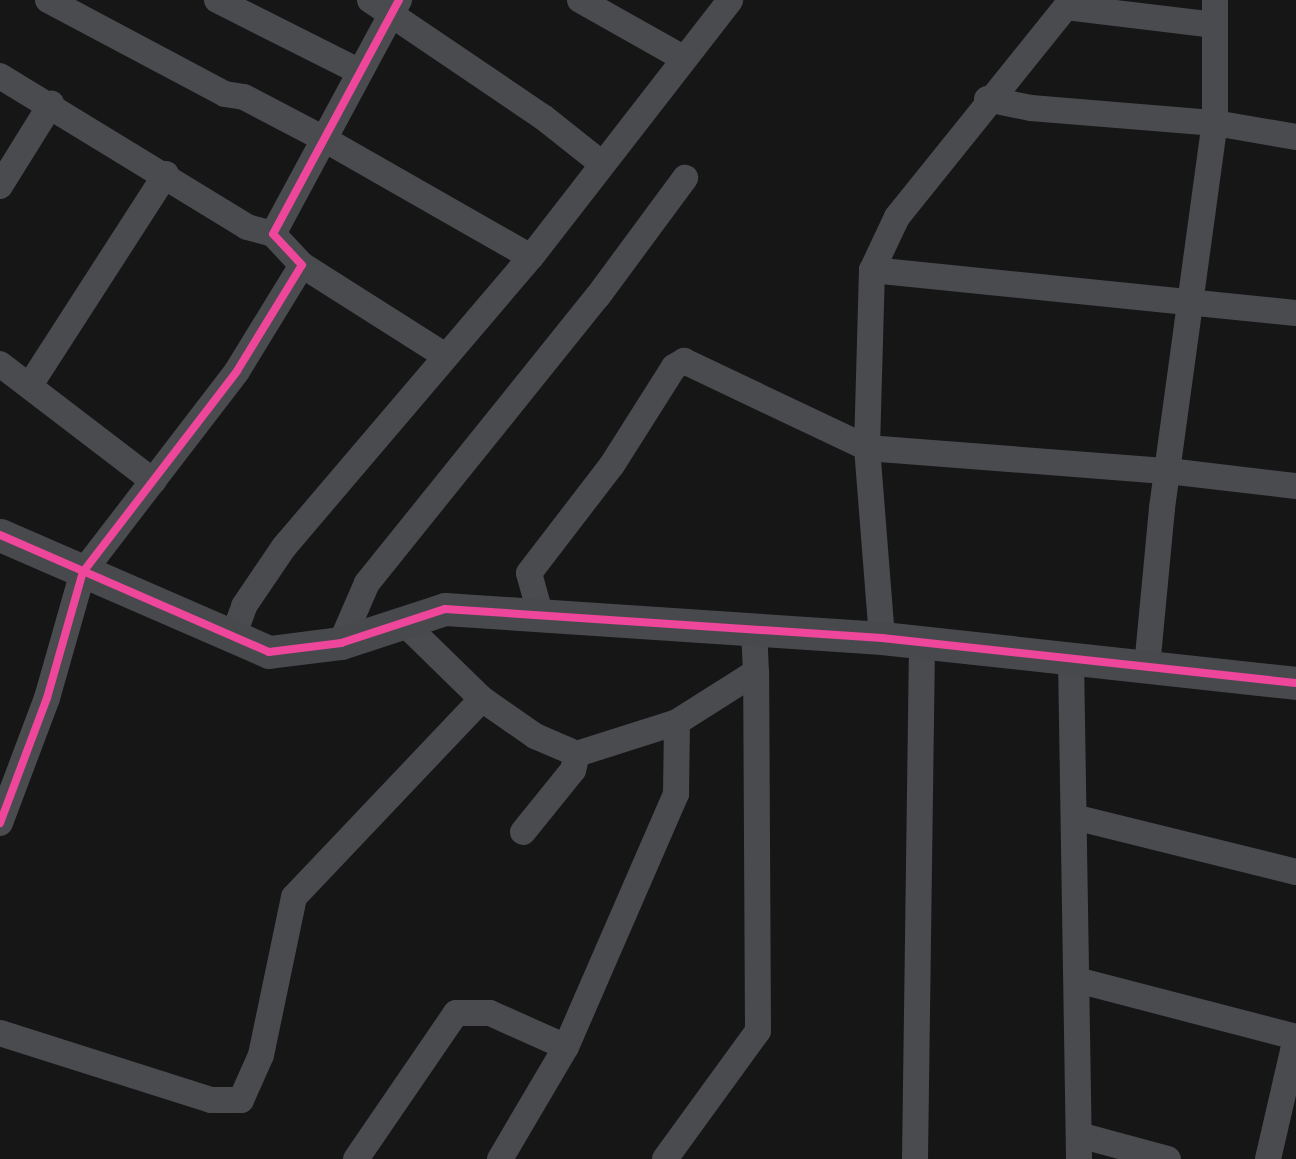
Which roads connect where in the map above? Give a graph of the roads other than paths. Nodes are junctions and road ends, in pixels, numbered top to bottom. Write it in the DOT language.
graph roads {
  1 [pos="48,0"];
  2 [pos="216,0"];
  3 [pos="369,0"];
  4 [pos="580,0"];
  5 [pos="730,0"];
  6 [pos="396,7"];
  7 [pos="1215,12"];
  8 [pos="683,58"];
  9 [pos="360,72"];
  10 [pos="0,75"];
  11 [pos="987,99"];
  12 [pos="51,104"];
  13 [pos="1215,123"];
  14 [pos="1296,137"];
  15 [pos="324,139"];
  16 [pos="602,164"];
  17 [pos="166,174"];
  18 [pos="685,178"];
  19 [pos="0,186"];
  20 [pos="273,234"];
  21 [pos="531,257"];
  22 [pos="302,265"];
  23 [pos="872,270"];
  24 [pos="1194,301"];
  25 [pos="1296,313"];
  26 [pos="444,355"];
  27 [pos="0,364"];
  28 [pos="30,385"];
  29 [pos="867,448"];
  30 [pos="1168,471"];
  31 [pos="153,481"];
  32 [pos="1296,486"];
  33 [pos="0,535"];
  34 [pos="83,572"];
  35 [pos="540,614"];
  36 [pos="403,622"];
  37 [pos="754,629"];
  38 [pos="232,637"];
  39 [pos="882,638"];
  40 [pos="922,642"];
  41 [pos="341,643"];
  42 [pos="1071,659"];
  43 [pos="1147,667"];
  44 [pos="756,672"];
  45 [pos="1296,683"];
  46 [pos="482,699"];
  47 [pos="677,722"];
  48 [pos="577,754"];
  49 [pos="1074,817"];
  50 [pos="0,823"];
  51 [pos="523,832"];
  52 [pos="1296,872"];
  53 [pos="1077,980"];
  54 [pos="0,1034"];
  55 [pos="1296,1038"];
  56 [pos="566,1047"];
  57 [pos="1079,1147"];
  58 [pos="356,1159"];
  59 [pos="500,1159"];
  60 [pos="665,1159"];
  61 [pos="915,1159"];
  62 [pos="1168,1159"];
  63 [pos="1269,1159"];
  1 -- 15 [label="street"];
  2 -- 9 [label="street"];
  3 -- 6 [label="street"];
  4 -- 8 [label="street"];
  5 -- 8 [label="street"];
  6 -- 9 [label="street"];
  6 -- 16 [label="street"];
  7 -- 11 [label="street"];
  7 -- 13 [label="street"];
  8 -- 16 [label="street"];
  9 -- 15 [label="street"];
  10 -- 12 [label="street"];
  11 -- 13 [label="street"];
  11 -- 23 [label="street"];
  12 -- 17 [label="street"];
  12 -- 19 [label="street"];
  13 -- 14 [label="street"];
  13 -- 24 [label="street"];
  15 -- 20 [label="street"];
  15 -- 21 [label="street"];
  16 -- 21 [label="street"];
  17 -- 20 [label="street"];
  17 -- 28 [label="street"];
  18 -- 41 [label="street"];
  20 -- 22 [label="street"];
  21 -- 26 [label="street"];
  22 -- 26 [label="street"];
  22 -- 31 [label="street"];
  23 -- 24 [label="street"];
  23 -- 29 [label="street"];
  24 -- 25 [label="street"];
  24 -- 30 [label="street"];
  26 -- 38 [label="street"];
  27 -- 28 [label="street"];
  28 -- 31 [label="street"];
  29 -- 30 [label="street"];
  29 -- 35 [label="street"];
  29 -- 39 [label="street"];
  30 -- 32 [label="street"];
  30 -- 43 [label="street"];
  31 -- 34 [label="street"];
  33 -- 34 [label="street"];
  34 -- 38 [label="street"];
  34 -- 50 [label="street"];
  35 -- 36 [label="street"];
  35 -- 37 [label="street"];
  36 -- 41 [label="street"];
  36 -- 46 [label="street"];
  37 -- 39 [label="street"];
  37 -- 44 [label="street"];
  38 -- 41 [label="street"];
  39 -- 40 [label="street"];
  40 -- 42 [label="street"];
  40 -- 61 [label="street"];
  42 -- 43 [label="street"];
  42 -- 49 [label="street"];
  43 -- 45 [label="street"];
  44 -- 47 [label="street"];
  44 -- 60 [label="street"];
  46 -- 48 [label="street"];
  46 -- 54 [label="street"];
  47 -- 48 [label="street"];
  47 -- 56 [label="street"];
  48 -- 51 [label="street"];
  49 -- 52 [label="street"];
  49 -- 53 [label="street"];
  53 -- 55 [label="street"];
  53 -- 57 [label="street"];
  55 -- 63 [label="street"];
  56 -- 58 [label="street"];
  56 -- 59 [label="street"];
  57 -- 62 [label="street"];
}
